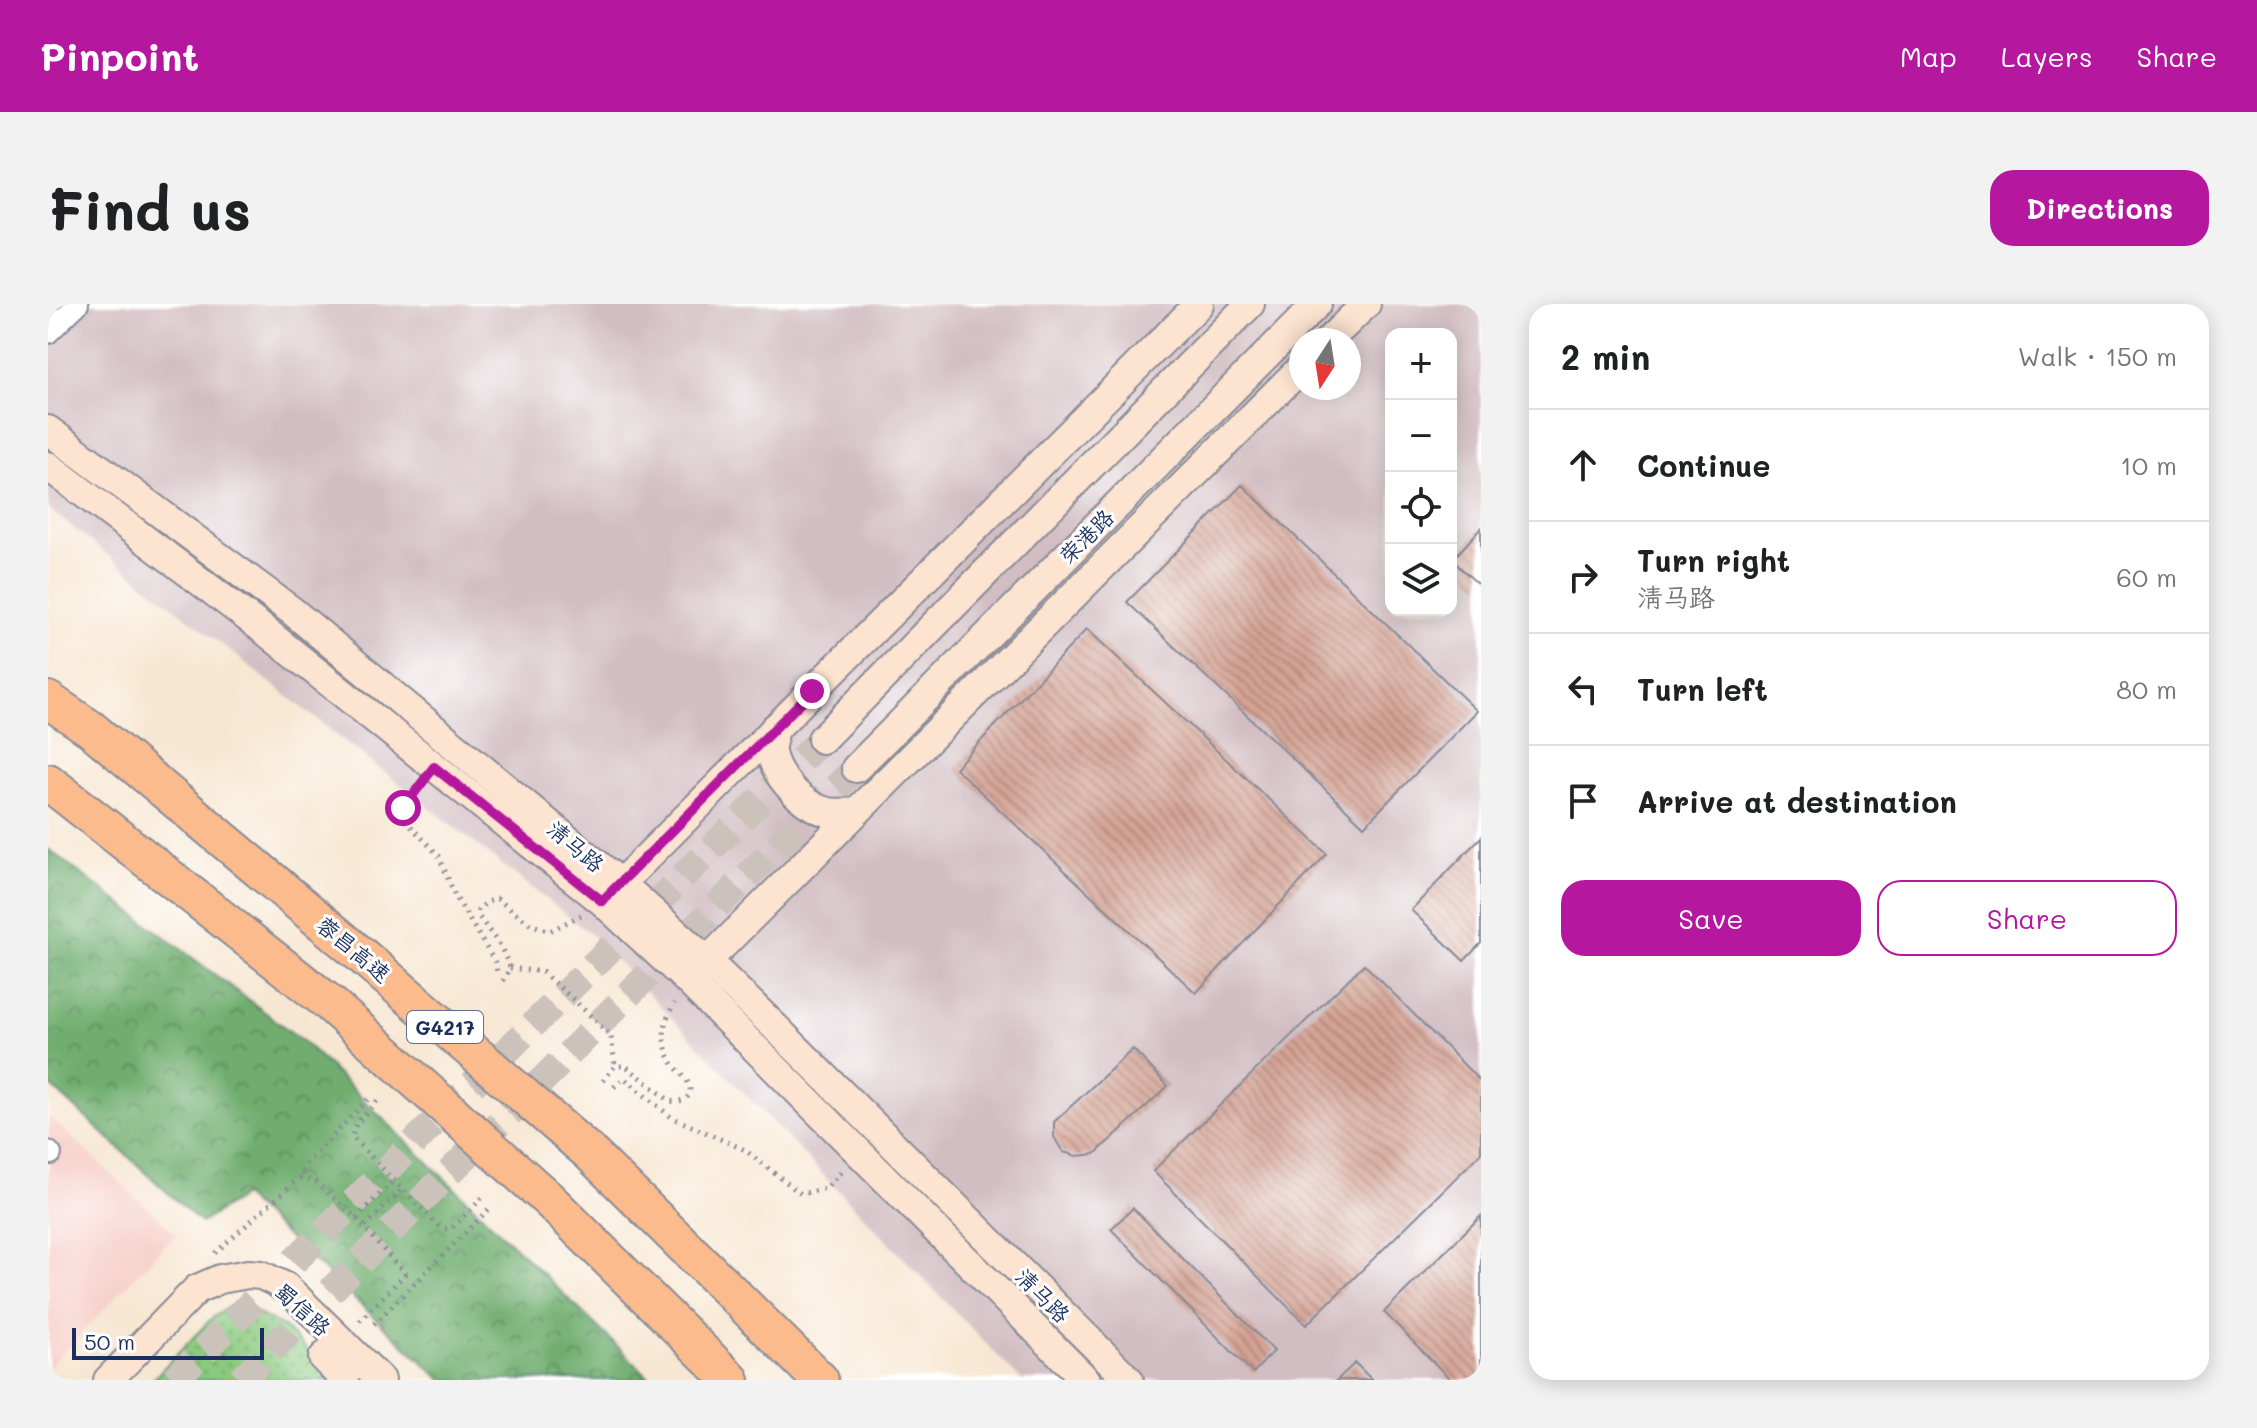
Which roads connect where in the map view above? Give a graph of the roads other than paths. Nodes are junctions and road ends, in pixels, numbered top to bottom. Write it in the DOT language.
graph roads {
  1 [pos="78,304"];
  2 [pos="1199,304"];
  3 [pos="1250,304"];
  4 [pos="1317,304"];
  5 [pos="1366,304"];
  6 [pos="1341,328"];
  7 [pos="48,333"];
  8 [pos="1289,380"];
  9 [pos="48,430"];
  10 [pos="48,466"];
  11 [pos="48,700"];
  12 [pos="775,728"];
  13 [pos="822,739"];
  14 [pos="856,768"];
  15 [pos="48,782"];
  16 [pos="855,812"];
  17 [pos="611,892"];
  18 [pos="698,971"];
  19 [pos="339,1341"];
  20 [pos="108,1380"];
  21 [pos="345,1380"];
  22 [pos="381,1380"];
  23 [pos="731,1380"];
  24 [pos="820,1380"];
  25 [pos="1086,1380"];
  26 [pos="1129,1380"];
  1 -- 7 [label="street"];
  2 -- 12 [label="main road"];
  3 -- 13 [label="main road, 荣港路"];
  4 -- 14 [label="main road, 荣港路"];
  5 -- 6 [label="main road"];
  8 -- 16 [label="main road"];
  9 -- 17 [label="main road, 清马路"];
  10 -- 17 [label="main road, 清马路"];
  11 -- 24 [label="highway, 蓉昌高速 / G4217"];
  12 -- 16 [label="main road"];
  12 -- 17 [label="main road"];
  15 -- 23 [label="highway, G4217"];
  16 -- 18 [label="main road"];
  17 -- 18 [label="main road, 清马路"];
  18 -- 25 [label="main road, 清马路"];
  18 -- 26 [label="main road, 清马路"];
  19 -- 20 [label="main road, 蜀信路"];
  19 -- 21 [label="main road"];
  19 -- 22 [label="main road, 蜀信路"];
}
